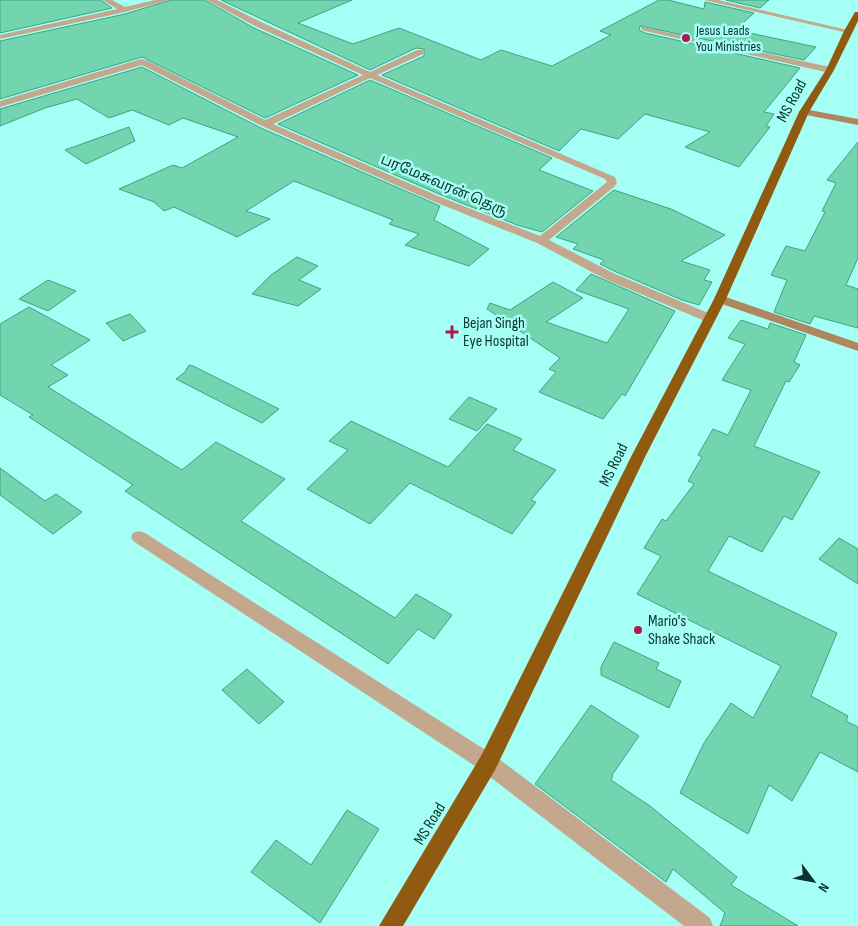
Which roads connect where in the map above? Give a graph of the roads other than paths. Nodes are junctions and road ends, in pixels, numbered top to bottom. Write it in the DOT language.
graph roads {
  1 [pos="107,0"];
  2 [pos="165,0"];
  3 [pos="211,0"];
  4 [pos="708,0"];
  5 [pos="125,10"];
  6 [pos="858,14"];
  7 [pos="645,29"];
  8 [pos="848,31"];
  9 [pos="0,36"];
  10 [pos="420,52"];
  11 [pos="830,70"];
  12 [pos="369,75"];
  13 [pos="0,104"];
  14 [pos="804,112"];
  15 [pos="858,122"];
  16 [pos="265,124"];
  17 [pos="541,241"];
  18 [pos="720,299"];
  19 [pos="709,318"];
  20 [pos="858,347"];
  21 [pos="139,537"];
  22 [pos="488,763"];
  23 [pos="390,926"];
  24 [pos="702,926"];
  1 -- 5 [label="street"];
  2 -- 5 [label="street"];
  3 -- 12 [label="street"];
  4 -- 8 [label="street"];
  5 -- 9 [label="street"];
  6 -- 8 [label="highway, MS Road"];
  7 -- 11 [label="street"];
  8 -- 11 [label="highway, MS Road"];
  10 -- 12 [label="street"];
  11 -- 14 [label="highway, MS Road"];
  12 -- 16 [label="street"];
  12 -- 17 [label="street"];
  13 -- 16 [label="street, பரமேசுவரன் தெரு"];
  14 -- 15 [label="street"];
  14 -- 18 [label="highway, MS Road"];
  16 -- 17 [label="street, பரமேசுவரன் தெரு"];
  17 -- 19 [label="street, பரமேசுவரன் தெரு"];
  18 -- 19 [label="highway, MS Road"];
  18 -- 20 [label="street"];
  19 -- 22 [label="highway, MS Road"];
  21 -- 22 [label="street"];
  22 -- 23 [label="highway, MS Road"];
  22 -- 24 [label="street"];
}
